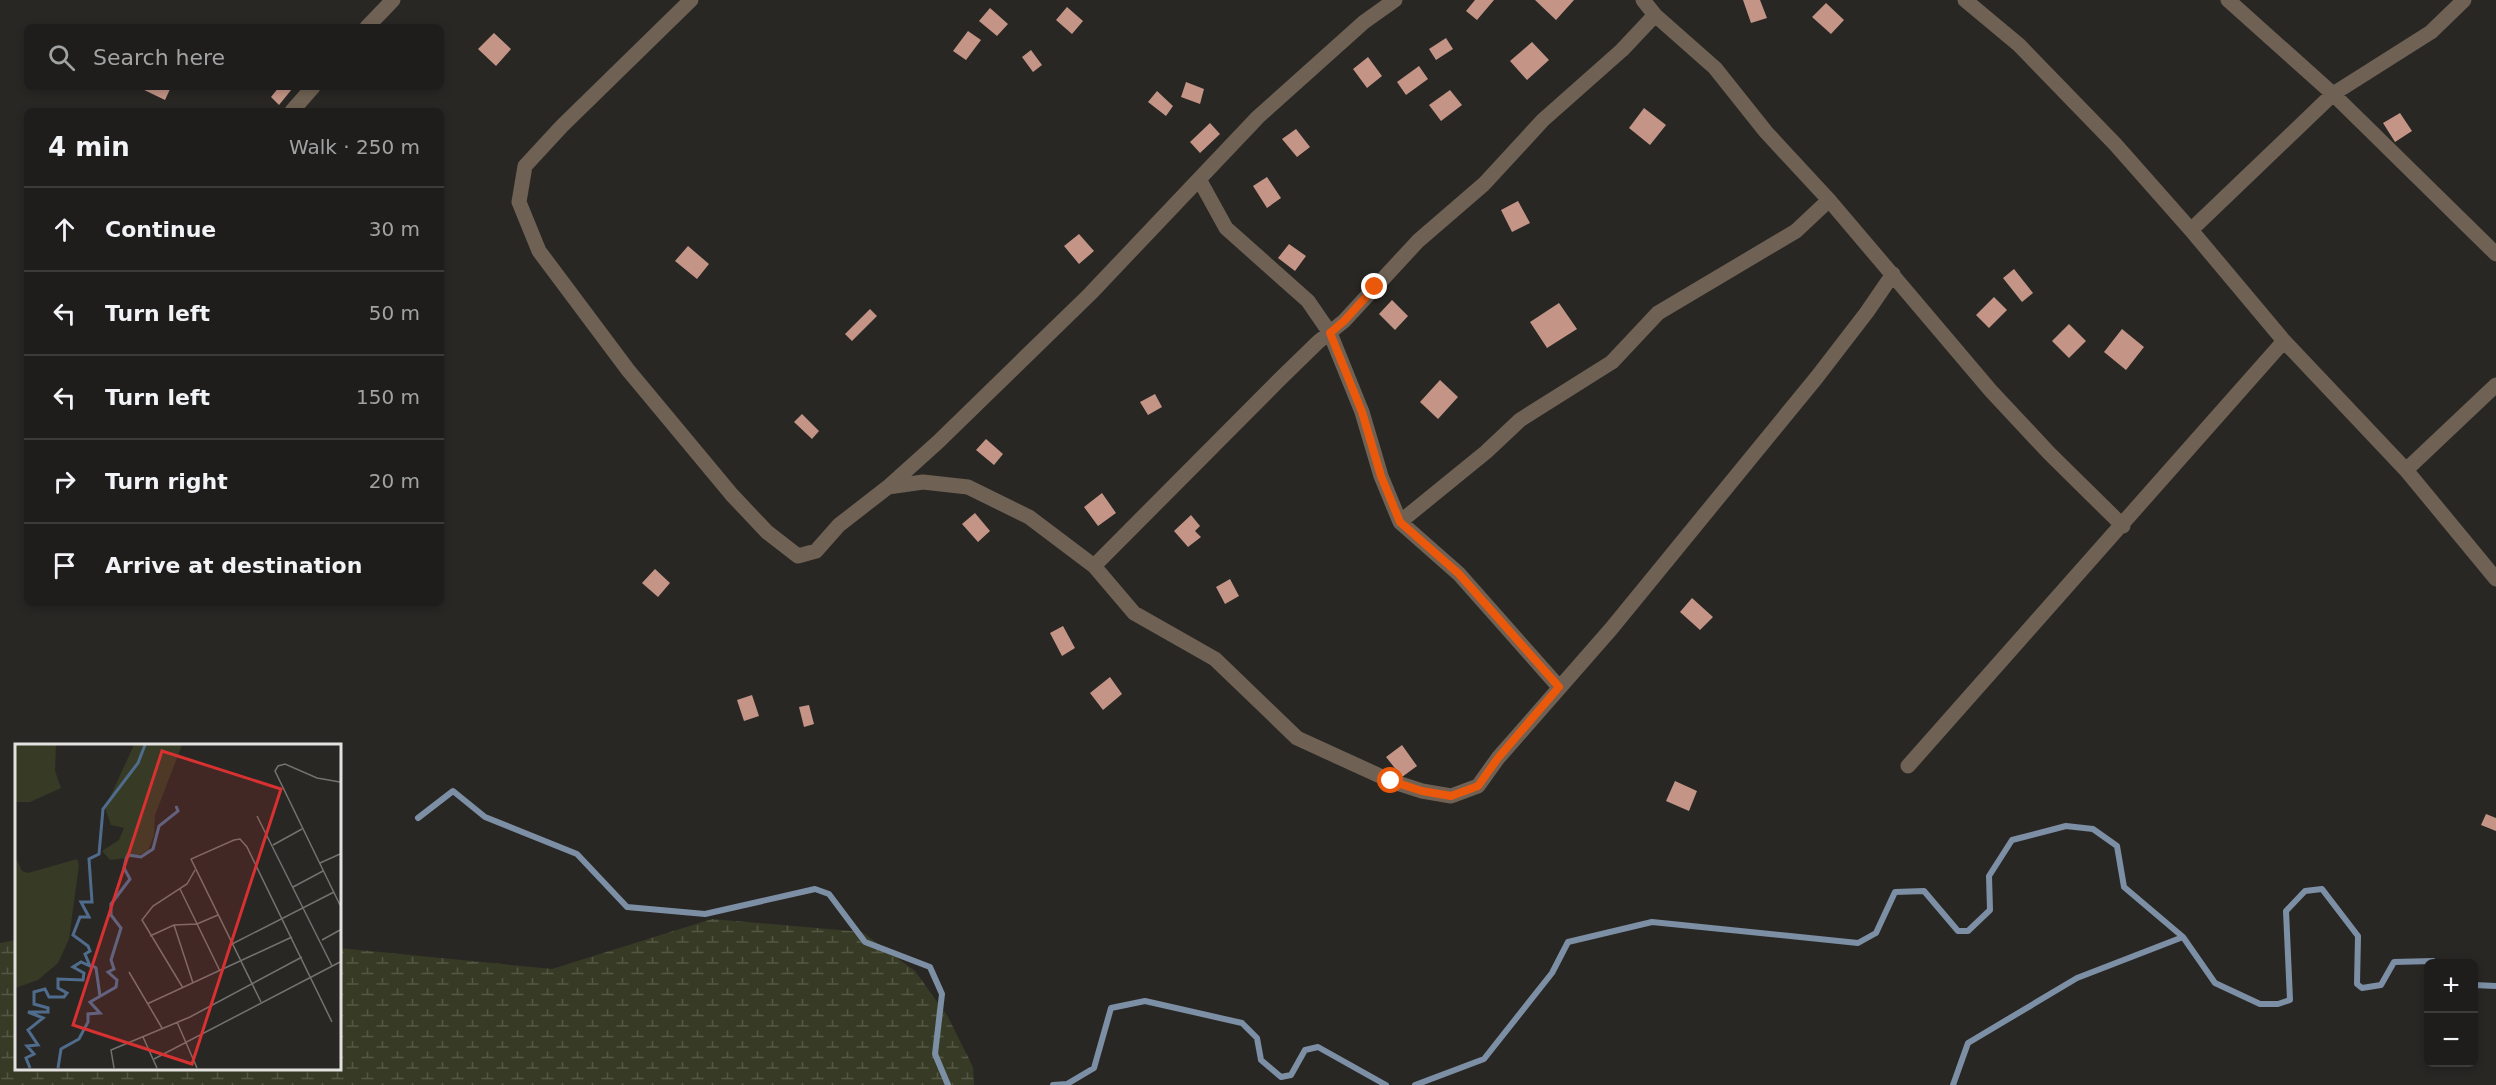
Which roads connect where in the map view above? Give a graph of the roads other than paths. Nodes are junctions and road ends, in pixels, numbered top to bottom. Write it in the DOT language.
graph roads {
  1 [pos="393,0"];
  2 [pos="691,0"];
  3 [pos="1395,0"];
  4 [pos="1643,0"];
  5 [pos="1965,0"];
  6 [pos="2228,0"];
  7 [pos="2464,0"];
  8 [pos="1655,15"];
  9 [pos="370,24"];
  10 [pos="311,90"];
  11 [pos="2333,94"];
  12 [pos="295,108"];
  13 [pos="1199,179"];
  14 [pos="1829,200"];
  15 [pos="2191,230"];
  16 [pos="2496,254"];
  17 [pos="1893,274"];
  18 [pos="1330,333"];
  19 [pos="2284,341"];
  20 [pos="2496,385"];
  21 [pos="2406,470"];
  22 [pos="888,487"];
  23 [pos="1400,522"];
  24 [pos="2122,526"];
  25 [pos="1094,566"];
  26 [pos="2496,579"];
  27 [pos="1559,687"];
  28 [pos="1908,766"];
  1 -- 9 [label="street"];
  2 -- 22 [label="street"];
  3 -- 13 [label="street"];
  4 -- 8 [label="street"];
  5 -- 15 [label="street"];
  6 -- 11 [label="street"];
  7 -- 11 [label="street"];
  8 -- 14 [label="street"];
  8 -- 18 [label="street"];
  10 -- 12 [label="street"];
  11 -- 15 [label="street"];
  11 -- 16 [label="street"];
  13 -- 18 [label="street"];
  13 -- 22 [label="street"];
  14 -- 17 [label="street"];
  14 -- 23 [label="street"];
  15 -- 19 [label="street"];
  17 -- 24 [label="street"];
  17 -- 27 [label="street"];
  18 -- 23 [label="street"];
  18 -- 25 [label="street"];
  19 -- 21 [label="street"];
  19 -- 24 [label="street"];
  20 -- 21 [label="street"];
  21 -- 26 [label="street"];
  22 -- 25 [label="street"];
  23 -- 27 [label="street"];
  24 -- 28 [label="street"];
  25 -- 27 [label="street"];
}
